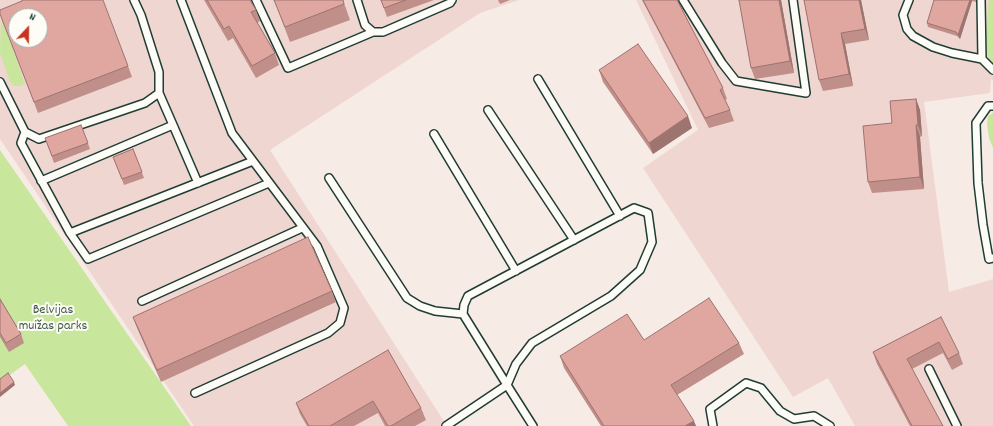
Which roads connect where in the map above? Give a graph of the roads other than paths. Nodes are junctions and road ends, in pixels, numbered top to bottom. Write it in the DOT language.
graph roads {
  1 [pos="134,0"];
  2 [pos="181,0"];
  3 [pos="256,0"];
  4 [pos="357,0"];
  5 [pos="452,0"];
  6 [pos="683,0"];
  7 [pos="793,0"];
  8 [pos="908,0"];
  9 [pos="981,0"];
  10 [pos="373,32"];
  11 [pos="982,59"];
  12 [pos="993,70"];
  13 [pos="538,79"];
  14 [pos="0,82"];
  15 [pos="159,93"];
  16 [pos="993,106"];
  17 [pos="488,110"];
  18 [pos="173,125"];
  19 [pos="24,132"];
  20 [pos="434,134"];
  21 [pos="253,161"];
  22 [pos="329,178"];
  23 [pos="41,181"];
  24 [pos="198,183"];
  25 [pos="269,184"];
  26 [pos="620,216"];
  27 [pos="302,228"];
  28 [pos="70,232"];
  29 [pos="574,240"];
  30 [pos="993,258"];
  31 [pos="516,271"];
  32 [pos="142,301"];
  33 [pos="463,314"];
  34 [pos="928,369"];
  35 [pos="507,385"];
  36 [pos="195,393"];
  37 [pos="446,426"];
  38 [pos="533,426"];
  39 [pos="713,426"];
  40 [pos="830,426"];
  41 [pos="957,426"];
  1 -- 15 [label="lane"];
  2 -- 21 [label="lane"];
  3 -- 10 [label="lane"];
  4 -- 10 [label="lane"];
  5 -- 10 [label="lane"];
  6 -- 7 [label="lane"];
  8 -- 11 [label="lane"];
  9 -- 11 [label="lane"];
  11 -- 12 [label="lane"];
  13 -- 26 [label="lane"];
  14 -- 19 [label="lane"];
  15 -- 18 [label="lane"];
  15 -- 19 [label="lane"];
  16 -- 30 [label="lane"];
  17 -- 29 [label="lane"];
  18 -- 23 [label="lane"];
  18 -- 24 [label="lane"];
  19 -- 23 [label="lane"];
  20 -- 31 [label="lane"];
  21 -- 24 [label="lane"];
  21 -- 25 [label="lane"];
  22 -- 33 [label="lane"];
  23 -- 28 [label="lane"];
  24 -- 28 [label="lane"];
  25 -- 27 [label="lane"];
  25 -- 28 [label="lane"];
  26 -- 29 [label="lane"];
  26 -- 35 [label="lane"];
  27 -- 32 [label="lane"];
  27 -- 36 [label="lane"];
  29 -- 31 [label="lane"];
  31 -- 33 [label="lane"];
  33 -- 35 [label="lane"];
  34 -- 41 [label="lane"];
  35 -- 37 [label="lane"];
  35 -- 38 [label="lane"];
  39 -- 40 [label="lane"];
}
